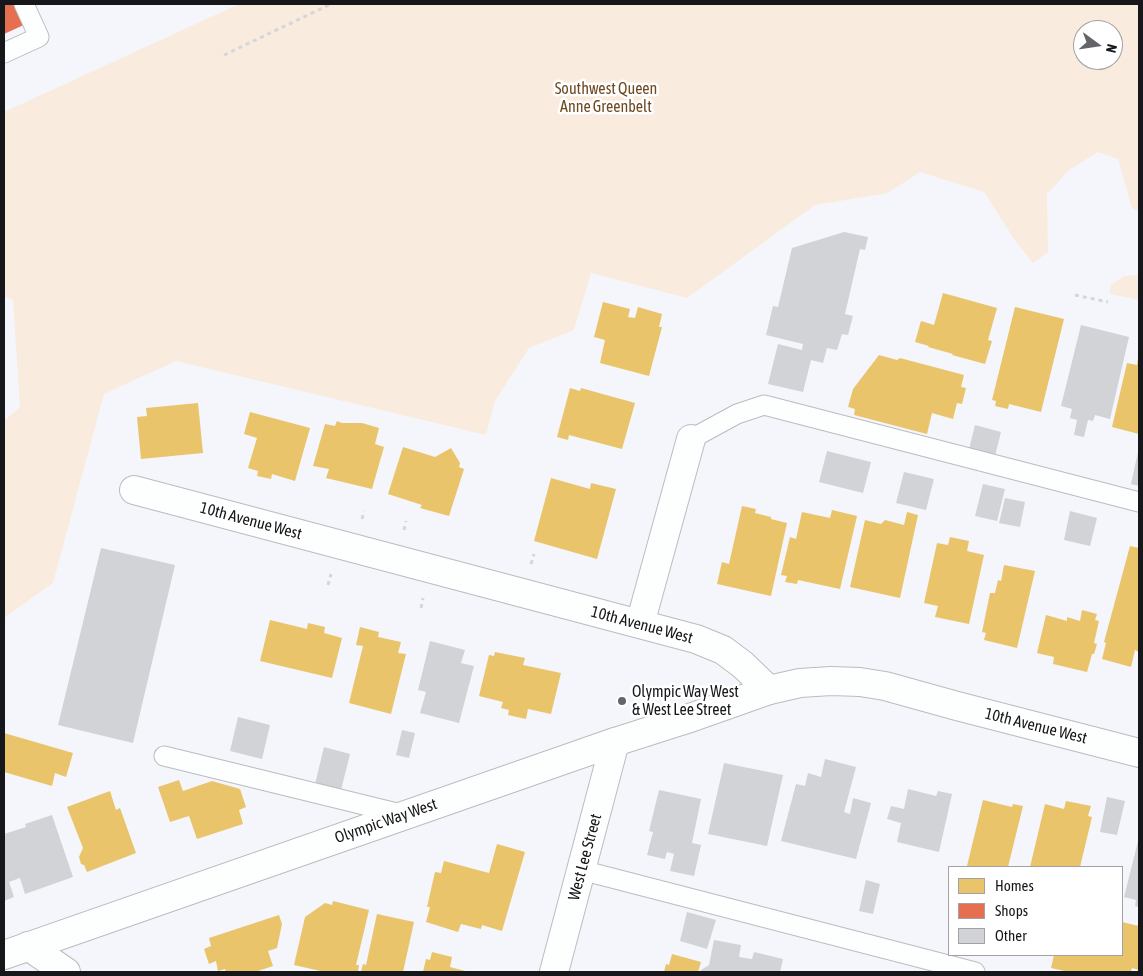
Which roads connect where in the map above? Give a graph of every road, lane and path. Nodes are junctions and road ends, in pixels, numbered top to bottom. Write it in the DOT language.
graph roads {
  1 [pos="24,4"];
  2 [pos="331,4"];
  3 [pos="4,53"];
  4 [pos="224,55"];
  5 [pos="1074,294"];
  6 [pos="1108,302"];
  7 [pos="691,439"];
  8 [pos="134,490"];
  9 [pos="1139,502"];
  10 [pos="640,624"];
  11 [pos="768,690"];
  12 [pos="615,742"];
  13 [pos="1139,753"];
  14 [pos="164,756"];
  15 [pos="405,814"];
  16 [pos="581,870"];
  17 [pos="16,951"];
  18 [pos="66,972"];
  19 [pos="554,972"];
  20 [pos="975,972"];
  1 -- 3 [label="lane"];
  2 -- 4 [label="path"];
  5 -- 6 [label="path"];
  7 -- 9 [label="lane"];
  7 -- 10 [label="street"];
  8 -- 10 [label="street, 10th Avenue West"];
  10 -- 11 [label="street, 10th Avenue West"];
  11 -- 12 [label="street, Olympic Way West"];
  11 -- 13 [label="street, 10th Avenue West"];
  12 -- 15 [label="street, Olympic Way West"];
  12 -- 16 [label="street, West Lee Street"];
  14 -- 15 [label="lane"];
  15 -- 17 [label="street, Olympic Way West"];
  16 -- 19 [label="street, West Lee Street"];
  16 -- 20 [label="lane"];
  17 -- 18 [label="street"];
}
